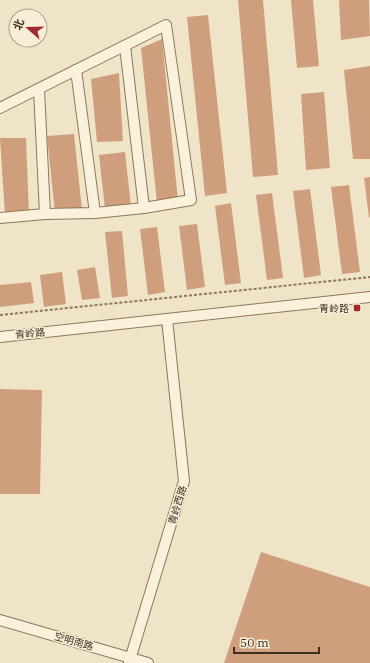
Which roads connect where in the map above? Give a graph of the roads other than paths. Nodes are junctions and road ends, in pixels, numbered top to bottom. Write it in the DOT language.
graph roads {
  1 [pos="125,46"];
  2 [pos="76,70"];
  3 [pos="39,89"];
  4 [pos="0,108"];
  5 [pos="144,208"];
  6 [pos="95,213"];
  7 [pos="45,214"];
  8 [pos="0,218"];
  9 [pos="370,297"];
  10 [pos="167,319"];
  11 [pos="0,337"];
  12 [pos="0,620"];
  13 [pos="130,660"];
  14 [pos="148,663"];
  1 -- 2 [label="street"];
  1 -- 5 [label="street"];
  1 -- 5 [label="street"];
  2 -- 3 [label="street"];
  2 -- 6 [label="street"];
  3 -- 4 [label="street"];
  3 -- 7 [label="street"];
  5 -- 6 [label="street"];
  6 -- 7 [label="street"];
  7 -- 8 [label="street"];
  9 -- 10 [label="street, 青岭路"];
  10 -- 11 [label="street, 青岭路"];
  10 -- 13 [label="street, 青岭西路"];
  12 -- 13 [label="street, 空明南路"];
  13 -- 14 [label="street, 空明南路"];
}
